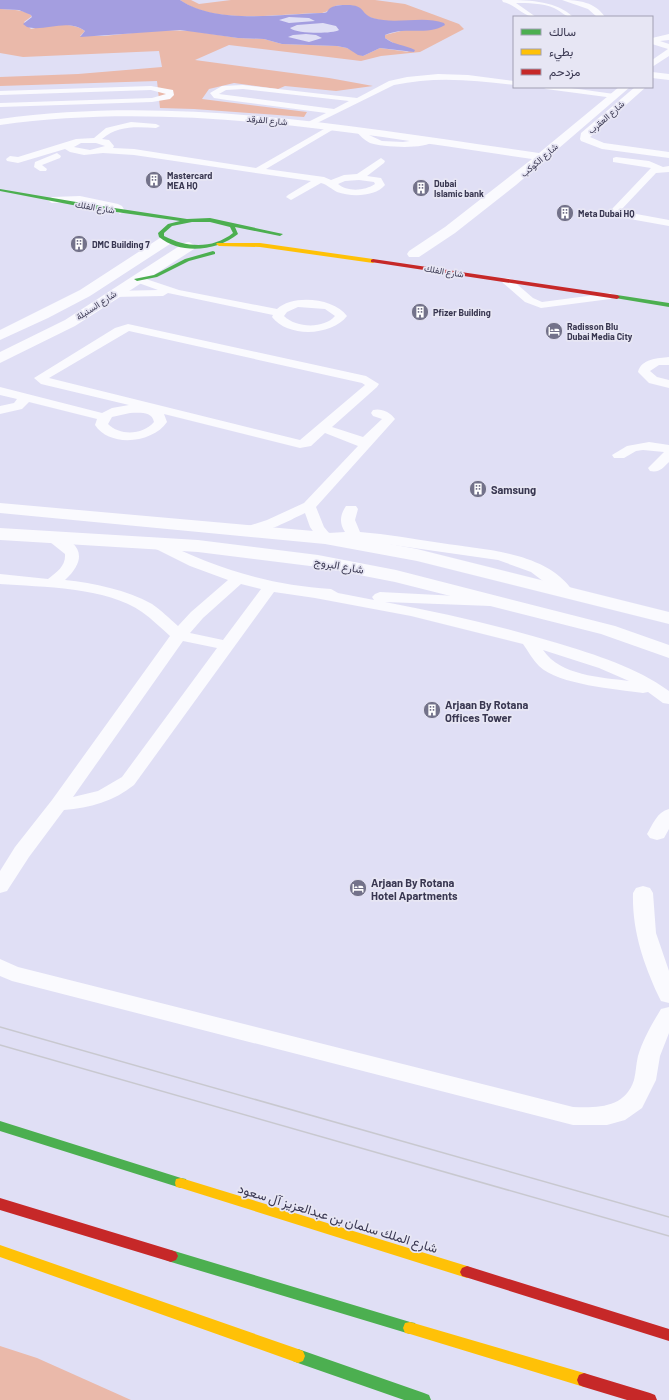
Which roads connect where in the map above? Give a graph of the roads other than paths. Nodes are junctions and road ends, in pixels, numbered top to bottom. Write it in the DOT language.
graph roads {
  1 [pos="504,0"];
  2 [pos="566,0"];
  3 [pos="532,16"];
  4 [pos="569,16"];
  5 [pos="600,16"];
  6 [pos="664,43"];
  7 [pos="653,62"];
  8 [pos="653,74"];
  9 [pos="669,76"];
  10 [pos="513,83"];
  11 [pos="570,88"];
  12 [pos="623,88"];
  13 [pos="640,88"];
  14 [pos="0,93"];
  15 [pos="614,96"];
  16 [pos="357,100"];
  17 [pos="0,104"];
  18 [pos="336,112"];
  19 [pos="65,115"];
  20 [pos="0,117"];
  21 [pos="0,122"];
  22 [pos="311,124"];
  23 [pos="579,126"];
  24 [pos="331,127"];
  25 [pos="549,137"];
  26 [pos="96,140"];
  27 [pos="520,143"];
  28 [pos="106,146"];
  29 [pos="467,146"];
  30 [pos="74,148"];
  31 [pos="544,155"];
  32 [pos="669,155"];
  33 [pos="616,160"];
  34 [pos="11,161"];
  35 [pos="192,161"];
  36 [pos="52,164"];
  37 [pos="659,168"];
  38 [pos="43,169"];
  39 [pos="669,170"];
  40 [pos="256,171"];
  41 [pos="359,177"];
  42 [pos="312,179"];
  43 [pos="372,179"];
  44 [pos="335,182"];
  45 [pos="512,182"];
  46 [pos="0,190"];
  47 [pos="287,199"];
  48 [pos="52,200"];
  49 [pos="120,211"];
  50 [pos="190,221"];
  51 [pos="669,223"];
  52 [pos="226,224"];
  53 [pos="450,230"];
  54 [pos="160,235"];
  55 [pos="290,236"];
  56 [pos="219,244"];
  57 [pos="189,246"];
  58 [pos="277,246"];
  59 [pos="137,279"];
  60 [pos="507,281"];
  61 [pos="113,294"];
  62 [pos="177,294"];
  63 [pos="610,296"];
  64 [pos="669,305"];
  65 [pos="279,313"];
  66 [pos="0,336"];
  67 [pos="0,358"];
  68 [pos="669,361"];
  69 [pos="669,384"];
  70 [pos="0,391"];
  71 [pos="22,397"];
  72 [pos="148,409"];
  73 [pos="0,410"];
  74 [pos="377,413"];
  75 [pos="104,417"];
  76 [pos="324,428"];
  77 [pos="364,444"];
  78 [pos="669,449"];
  79 [pos="619,454"];
  80 [pos="669,455"];
  81 [pos="655,468"];
  82 [pos="309,506"];
  83 [pos="0,508"];
  84 [pos="351,509"];
  85 [pos="250,530"];
  86 [pos="0,534"];
  87 [pos="52,538"];
  88 [pos="325,538"];
  89 [pos="363,539"];
  90 [pos="153,542"];
  91 [pos="0,579"];
  92 [pos="238,579"];
  93 [pos="52,583"];
  94 [pos="270,587"];
  95 [pos="320,594"];
  96 [pos="498,602"];
  97 [pos="669,618"];
  98 [pos="180,635"];
  99 [pos="226,645"];
  100 [pos="669,652"];
  101 [pos="664,695"];
  102 [pos="60,804"];
  103 [pos="669,815"];
  104 [pos="658,834"];
  105 [pos="22,852"];
  106 [pos="0,866"];
  107 [pos="0,886"];
  108 [pos="643,893"];
  109 [pos="0,967"];
  110 [pos="669,995"];
  111 [pos="669,1015"];
  112 [pos="0,1126"];
  113 [pos="0,1204"];
  114 [pos="0,1251"];
  115 [pos="669,1335"];
  116 [pos="424,1400"];
  117 [pos="650,1400"];
  1 -- 3 [label="lane"];
  1 -- 4 [label="lane"];
  2 -- 5 [label="street"];
  6 -- 7 [label="street"];
  8 -- 9 [label="street"];
  10 -- 16 [label="lane"];
  11 -- 15 [label="lane"];
  12 -- 15 [label="street, شارع الكوكب"];
  13 -- 32 [label="street, شارع العقرب"];
  14 -- 17 [label="lane"];
  15 -- 23 [label="street, شارع الكوكب"];
  16 -- 18 [label="lane"];
  16 -- 18 [label="lane"];
  18 -- 22 [label="lane"];
  19 -- 20 [label="street, شارع الفرقد"];
  19 -- 21 [label="street, شارع الفرقد"];
  19 -- 22 [label="street, شارع الفرقد"];
  22 -- 24 [label="street, شارع الفرقد"];
  23 -- 25 [label="street"];
  23 -- 31 [label="street, شارع الكوكب"];
  24 -- 29 [label="street, شارع الفرقد"];
  24 -- 40 [label="lane"];
  26 -- 28 [label="lane"];
  26 -- 28 [label="lane"];
  26 -- 30 [label="lane"];
  27 -- 29 [label="street, شارع الفرقد"];
  28 -- 30 [label="lane"];
  28 -- 35 [label="lane"];
  29 -- 31 [label="street, شارع الفرقد"];
  29 -- 45 [label="street, شارع الفرقد"];
  30 -- 34 [label="lane"];
  30 -- 36 [label="lane"];
  30 -- 38 [label="lane"];
  31 -- 45 [label="street, شارع الكوكب"];
  33 -- 37 [label="lane"];
  35 -- 40 [label="lane"];
  35 -- 42 [label="lane"];
  37 -- 39 [label="lane"];
  37 -- 51 [label="lane"];
  40 -- 42 [label="lane"];
  41 -- 43 [label="lane"];
  41 -- 43 [label="lane"];
  41 -- 44 [label="lane"];
  42 -- 44 [label="lane"];
  42 -- 47 [label="lane"];
  43 -- 44 [label="lane"];
  45 -- 53 [label="street, شارع الكوكب"];
  46 -- 48 [label="street"];
  48 -- 49 [label="lane"];
  49 -- 50 [label="street, شارع الفلك"];
  50 -- 52 [label="street"];
  50 -- 54 [label="street"];
  52 -- 55 [label="street"];
  52 -- 56 [label="street"];
  53 -- 53 [label="street, شارع الكوكب"];
  54 -- 57 [label="street, شارع الفلك"];
  54 -- 66 [label="street, شارع السنبلة"];
  56 -- 57 [label="street, شارع الفلك"];
  56 -- 58 [label="street, شارع الفلك"];
  57 -- 59 [label="street, شارع السنبلة"];
  58 -- 59 [label="street"];
  58 -- 60 [label="street, شارع الفلك"];
  59 -- 61 [label="street, شارع السنبلة"];
  59 -- 62 [label="lane"];
  60 -- 63 [label="street, شارع الفلك"];
  60 -- 63 [label="lane"];
  61 -- 62 [label="lane"];
  61 -- 67 [label="street, شارع السنبلة"];
  62 -- 65 [label="lane"];
  63 -- 64 [label="street, شارع الفلك"];
  65 -- 65 [label="lane"];
  68 -- 69 [label="lane"];
  70 -- 71 [label="lane"];
  71 -- 73 [label="lane"];
  71 -- 75 [label="lane"];
  72 -- 75 [label="lane"];
  72 -- 75 [label="lane"];
  72 -- 76 [label="lane"];
  72 -- 76 [label="lane"];
  74 -- 77 [label="lane"];
  76 -- 77 [label="lane"];
  77 -- 82 [label="lane"];
  78 -- 79 [label="lane"];
  80 -- 81 [label="lane"];
  82 -- 85 [label="lane"];
  82 -- 88 [label="lane"];
  83 -- 85 [label="street"];
  84 -- 89 [label="lane"];
  85 -- 88 [label="street"];
  86 -- 87 [label="street, شارع البروج"];
  87 -- 90 [label="street, شارع البروج"];
  87 -- 93 [label="lane"];
  88 -- 89 [label="street"];
  89 -- 97 [label="street"];
  90 -- 92 [label="lane"];
  90 -- 96 [label="street, شارع البروج"];
  91 -- 93 [label="lane"];
  92 -- 94 [label="lane"];
  92 -- 98 [label="lane"];
  93 -- 98 [label="lane"];
  94 -- 95 [label="lane"];
  94 -- 99 [label="lane"];
  95 -- 96 [label="lane"];
  95 -- 101 [label="lane"];
  96 -- 100 [label="street, شارع البروج"];
  98 -- 99 [label="lane"];
  98 -- 102 [label="lane"];
  99 -- 102 [label="lane"];
  102 -- 105 [label="lane"];
  103 -- 104 [label="lane"];
  105 -- 106 [label="lane"];
  105 -- 107 [label="lane"];
  108 -- 110 [label="lane"];
  109 -- 111 [label="lane"];
  112 -- 115 [label="street, شارع الملك سلمان بن عبدالعزيز آل سعود"];
  113 -- 117 [label="street"];
  114 -- 116 [label="street"];
}
